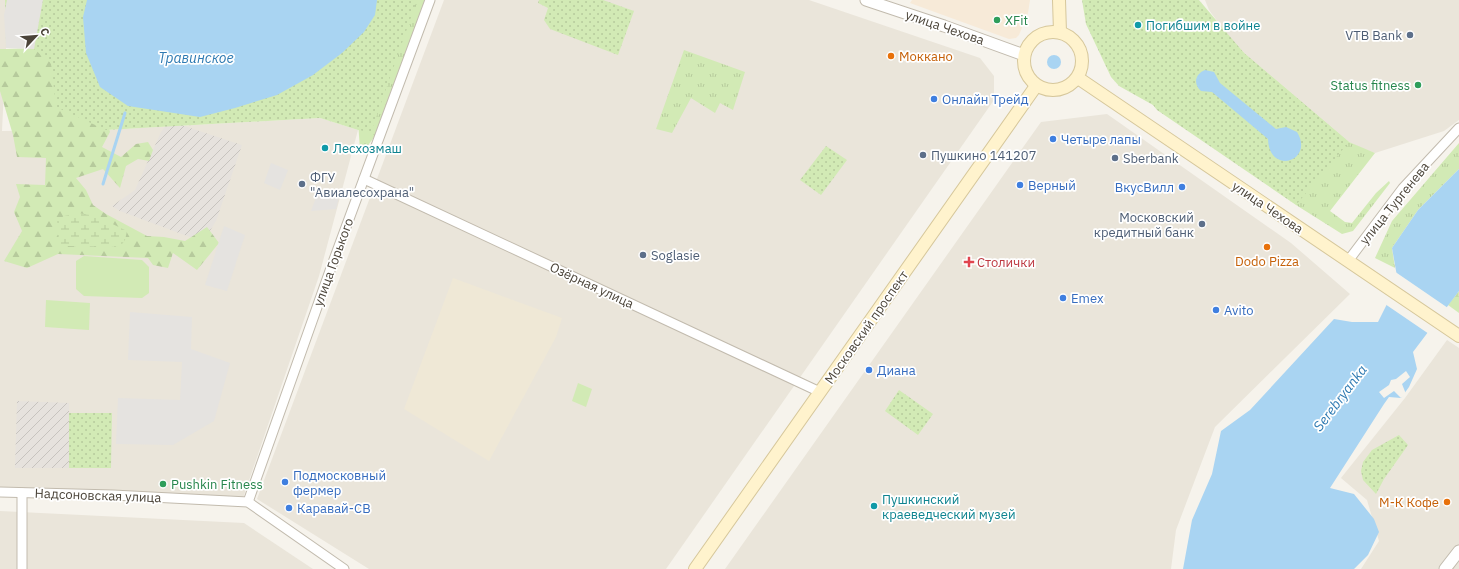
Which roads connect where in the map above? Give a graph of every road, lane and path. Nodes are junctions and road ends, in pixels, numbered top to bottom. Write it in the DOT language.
graph roads {
  1 [pos="430,0"];
  2 [pos="866,0"];
  3 [pos="1059,0"];
  4 [pos="1060,32"];
  5 [pos="1024,55"];
  6 [pos="1078,78"];
  7 [pos="1036,86"];
  8 [pos="1459,128"];
  9 [pos="364,179"];
  10 [pos="1348,261"];
  11 [pos="1459,336"];
  12 [pos="820,392"];
  13 [pos="0,492"];
  14 [pos="22,493"];
  15 [pos="248,502"];
  16 [pos="1459,551"];
  17 [pos="22,569"];
  18 [pos="344,569"];
  19 [pos="695,569"];
  20 [pos="1445,569"];
  1 -- 9 [label="street, улица Горького"];
  2 -- 5 [label="street, улица Чехова"];
  3 -- 4 [label="main road"];
  4 -- 5 [label="main road"];
  4 -- 6 [label="main road"];
  5 -- 7 [label="main road"];
  6 -- 7 [label="main road"];
  6 -- 10 [label="main road, улица Чехова"];
  7 -- 12 [label="main road, Московский проспект"];
  8 -- 10 [label="street, улица Тургенева"];
  9 -- 12 [label="street, Озёрная улица"];
  9 -- 15 [label="street, улица Горького"];
  10 -- 11 [label="main road, улица Чехова"];
  12 -- 19 [label="main road, Московский проспект"];
  13 -- 14 [label="street, Надсоновская улица"];
  14 -- 15 [label="street, Надсоновская улица"];
  14 -- 17 [label="street"];
  15 -- 18 [label="street"];
  16 -- 20 [label="street"];
}
